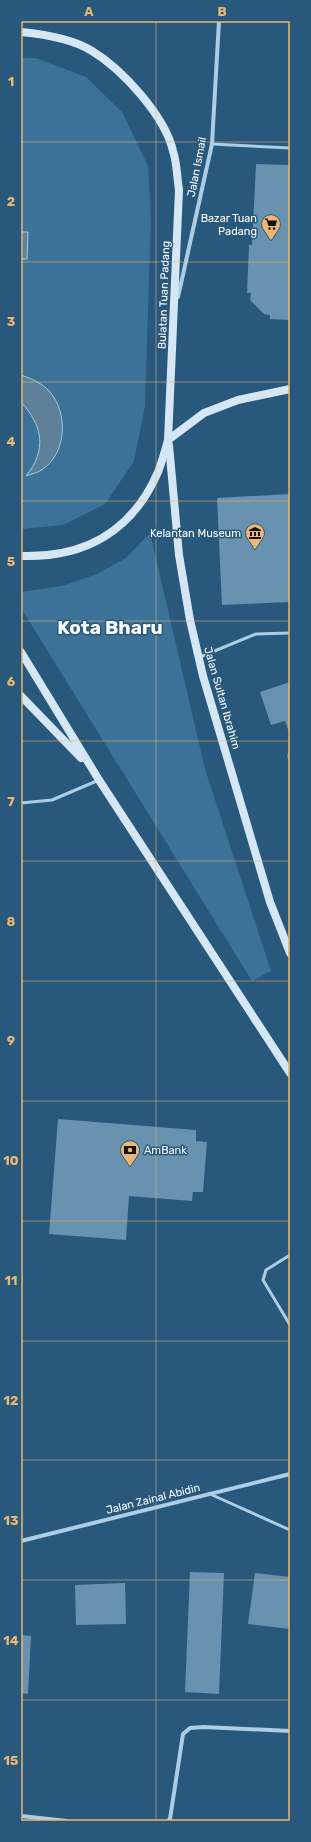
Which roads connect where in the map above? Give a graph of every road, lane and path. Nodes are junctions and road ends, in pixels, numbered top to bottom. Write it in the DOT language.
graph roads {
  1 [pos="219,21"];
  2 [pos="21,32"];
  3 [pos="212,144"];
  4 [pos="290,148"];
  5 [pos="174,314"];
  6 [pos="290,389"];
  7 [pos="168,440"];
  8 [pos="21,556"];
  9 [pos="290,633"];
  10 [pos="21,652"];
  11 [pos="198,658"];
  12 [pos="21,696"];
  13 [pos="92,768"];
  14 [pos="99,780"];
  15 [pos="21,803"];
  16 [pos="288,944"];
  17 [pos="290,954"];
  18 [pos="290,1073"];
  19 [pos="290,1256"];
  20 [pos="290,1325"];
  21 [pos="290,1474"];
  22 [pos="210,1494"];
  23 [pos="290,1530"];
  24 [pos="21,1541"];
  25 [pos="290,1731"];
  26 [pos="21,1816"];
  27 [pos="67,1821"];
  28 [pos="168,1821"];
  1 -- 3 [label="street, Jalan Ismail"];
  2 -- 5 [label="main road, Bulatan Tuan Padang"];
  3 -- 4 [label="lane"];
  3 -- 5 [label="street, Jalan Ismail"];
  5 -- 7 [label="main road, Bulatan Tuan Padang"];
  6 -- 7 [label="main road"];
  7 -- 8 [label="main road, Bulatan Tuan Padang"];
  7 -- 11 [label="main road, Jalan Sultan Ibrahim"];
  9 -- 11 [label="lane"];
  10 -- 13 [label="main road"];
  11 -- 16 [label="main road, Jalan Sultan Ibrahim"];
  12 -- 13 [label="main road"];
  13 -- 14 [label="main road"];
  14 -- 15 [label="lane"];
  14 -- 18 [label="main road"];
  16 -- 17 [label="main road, Jalan Sultan Ibrahim"];
  19 -- 20 [label="lane"];
  21 -- 22 [label="street, Jalan Zainal Abidin"];
  22 -- 23 [label="lane"];
  22 -- 24 [label="street, Jalan Zainal Abidin"];
  25 -- 28 [label="street"];
  26 -- 27 [label="street"];
}
